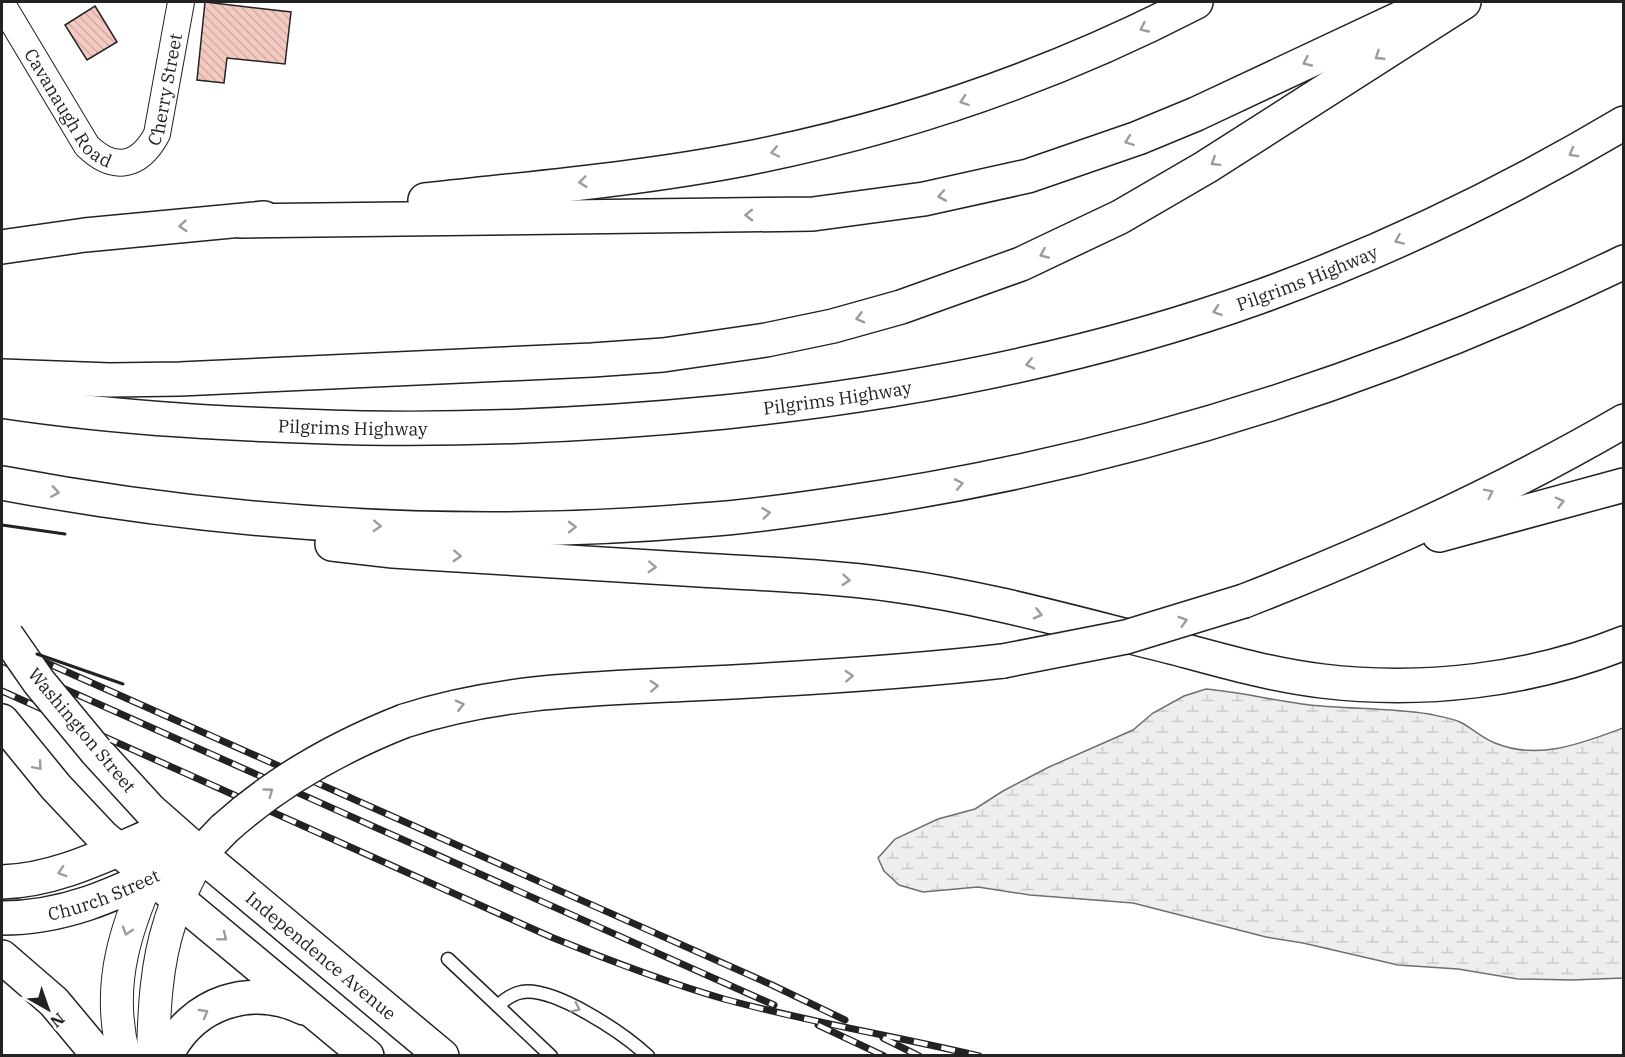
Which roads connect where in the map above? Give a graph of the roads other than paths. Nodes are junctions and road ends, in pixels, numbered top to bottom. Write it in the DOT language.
graph roads {
  1 [pos="181,2"];
  2 [pos="1196,2"];
  3 [pos="1437,2"];
  4 [pos="1464,2"];
  5 [pos="2,4"];
  6 [pos="1623,123"];
  7 [pos="128,162"];
  8 [pos="241,221"];
  9 [pos="2,246"];
  10 [pos="1623,262"];
  11 [pos="2,375"];
  12 [pos="2,401"];
  13 [pos="1623,421"];
  14 [pos="2,483"];
  15 [pos="1623,485"];
  16 [pos="110,501"];
  17 [pos="1244,601"];
  18 [pos="2,628"];
  19 [pos="1623,643"];
  20 [pos="2,721"];
  21 [pos="169,828"];
  22 [pos="116,849"];
  23 [pos="200,854"];
  24 [pos="149,877"];
  25 [pos="2,882"];
  26 [pos="178,900"];
  27 [pos="2,918"];
  28 [pos="2,957"];
  29 [pos="448,960"];
  30 [pos="498,1006"];
  31 [pos="321,1016"];
  32 [pos="99,1056"];
  33 [pos="124,1056"];
  34 [pos="153,1056"];
  35 [pos="166,1056"];
  36 [pos="367,1056"];
  37 [pos="442,1056"];
  38 [pos="551,1056"];
  39 [pos="648,1056"];
  1 -- 7 [label="street, Cherry Street"];
  2 -- 8 [label="main road, one-way"];
  3 -- 8 [label="main road, one-way"];
  4 -- 11 [label="main road, one-way"];
  5 -- 7 [label="street, Cavanaugh Road"];
  6 -- 12 [label="main road, Pilgrims Highway, one-way"];
  8 -- 9 [label="main road, one-way"];
  16 -- 10 [label="main road, one-way"];
  17 -- 13 [label="main road, one-way"];
  14 -- 16 [label="main road, one-way"];
  17 -- 15 [label="main road, one-way"];
  16 -- 19 [label="main road, one-way"];
  23 -- 17 [label="main road, one-way, bridge"];
  18 -- 21 [label="main road, Washington Street, bridge"];
  20 -- 22 [label="main road, one-way"];
  21 -- 22 [label="main road, Church Street"];
  21 -- 23 [label="main road, Washington Street"];
  21 -- 24 [label="street"];
  22 -- 24 [label="main road"];
  22 -- 25 [label="main road, Church Street, one-way"];
  23 -- 24 [label="main road, Church Street"];
  23 -- 26 [label="street"];
  23 -- 37 [label="main road, Independence Avenue"];
  24 -- 26 [label="main road"];
  24 -- 27 [label="main road, Church Street"];
  24 -- 33 [label="street, one-way"];
  26 -- 31 [label="main road, one-way"];
  26 -- 34 [label="street"];
  28 -- 32 [label="main road"];
  29 -- 30 [label="lane"];
  30 -- 38 [label="lane"];
  30 -- 39 [label="lane, one-way"];
  35 -- 31 [label="main road, one-way"];
  31 -- 36 [label="main road"];
}
